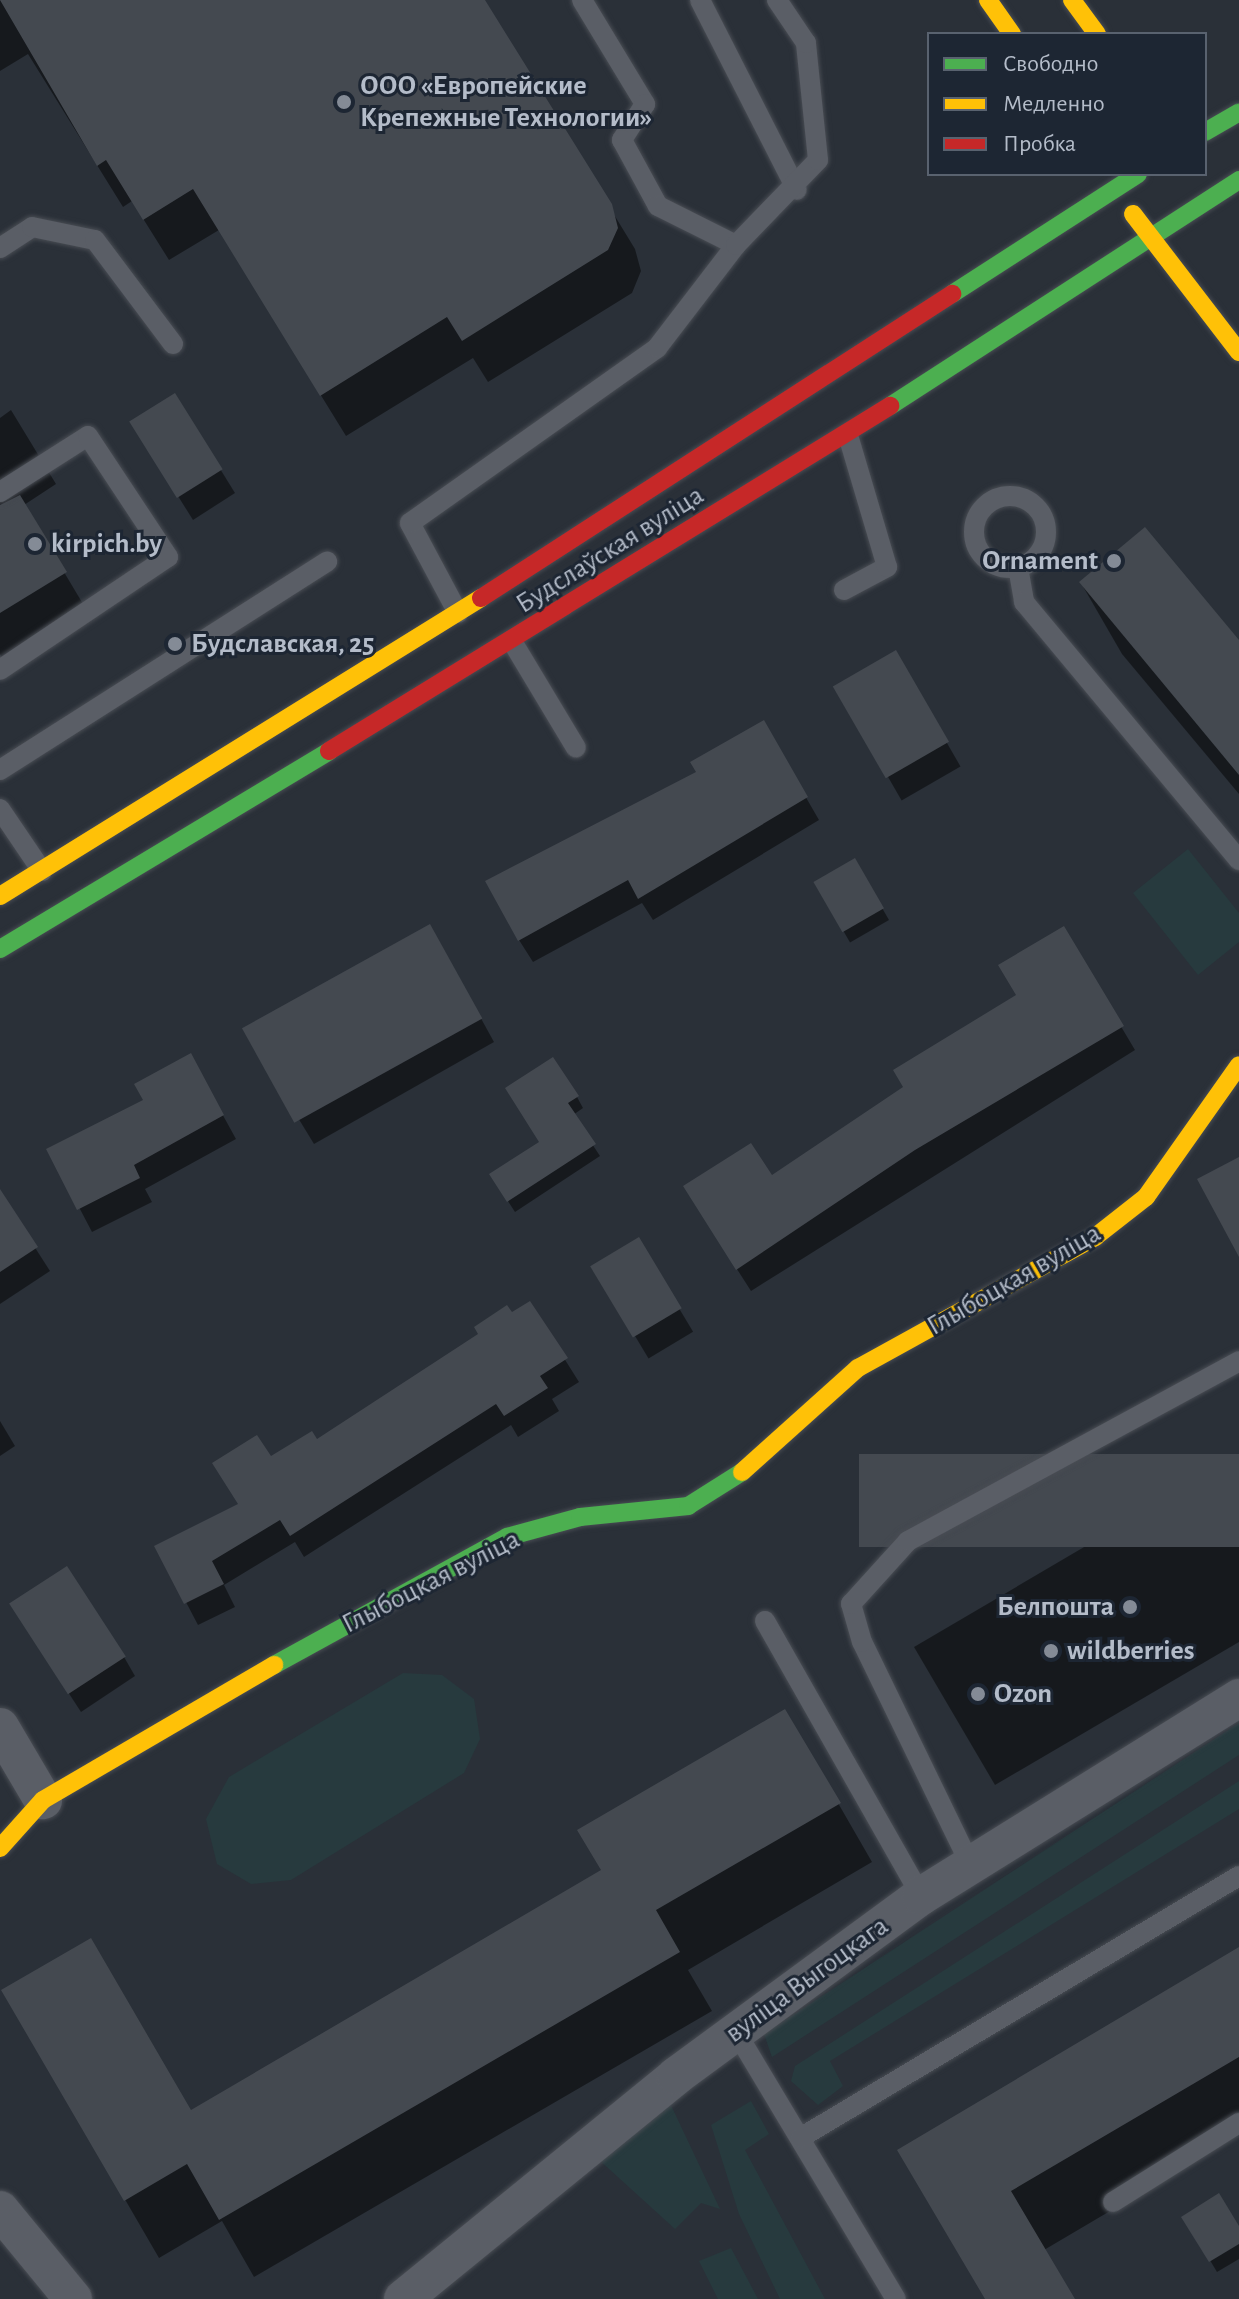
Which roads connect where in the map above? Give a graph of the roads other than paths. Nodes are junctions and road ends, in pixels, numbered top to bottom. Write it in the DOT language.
graph roads {
  1 [pos="582,0"];
  2 [pos="700,0"];
  3 [pos="777,0"];
  4 [pos="988,0"];
  5 [pos="1072,0"];
  6 [pos="1011,32"];
  7 [pos="1096,32"];
  8 [pos="1239,112"];
  9 [pos="1207,131"];
  10 [pos="1131,176"];
  11 [pos="1202,176"];
  12 [pos="1239,180"];
  13 [pos="1110,182"];
  14 [pos="797,190"];
  15 [pos="1216,195"];
  16 [pos="1231,214"];
  17 [pos="1150,237"];
  18 [pos="736,245"];
  19 [pos="0,248"];
  20 [pos="173,344"];
  21 [pos="1239,352"];
  22 [pos="848,435"];
  23 [pos="0,492"];
  24 [pos="327,562"];
  25 [pos="1018,567"];
  26 [pos="844,590"];
  27 [pos="458,613"];
  28 [pos="513,643"];
  29 [pos="0,670"];
  30 [pos="576,748"];
  31 [pos="0,770"];
  32 [pos="0,809"];
  33 [pos="1239,860"];
  34 [pos="42,871"];
  35 [pos="0,896"];
  36 [pos="0,949"];
  37 [pos="1239,1065"];
  38 [pos="1239,1361"];
  39 [pos="765,1621"];
  40 [pos="1239,1698"];
  41 [pos="0,1727"];
  42 [pos="43,1800"];
  43 [pos="0,1848"];
  44 [pos="971,1866"];
  45 [pos="1239,1876"];
  46 [pos="921,1896"];
  47 [pos="736,2032"];
  48 [pos="1239,2123"];
  49 [pos="800,2138"];
  50 [pos="1113,2202"];
  51 [pos="0,2210"];
  52 [pos="73,2299"];
  53 [pos="403,2299"];
  54 [pos="896,2299"];
  1 -- 18 [label="lane"];
  2 -- 14 [label="lane"];
  3 -- 14 [label="lane"];
  4 -- 6 [label="main road"];
  5 -- 7 [label="main road"];
  8 -- 9 [label="main road"];
  10 -- 13 [label="main road, Будслаўская вуліца"];
  11 -- 15 [label="main road"];
  12 -- 15 [label="main road, Будслаўская вуліца"];
  13 -- 17 [label="main road"];
  13 -- 27 [label="main road, Будслаўская вуліца"];
  14 -- 18 [label="lane"];
  15 -- 16 [label="main road"];
  15 -- 17 [label="main road, Будслаўская вуліца"];
  17 -- 21 [label="main road"];
  17 -- 22 [label="main road, Будслаўская вуліца"];
  18 -- 27 [label="lane"];
  19 -- 20 [label="lane"];
  22 -- 26 [label="lane"];
  22 -- 28 [label="main road, Будслаўская вуліца"];
  23 -- 29 [label="lane"];
  24 -- 31 [label="lane"];
  25 -- 33 [label="lane"];
  27 -- 34 [label="main road, Будслаўская вуліца"];
  28 -- 30 [label="lane"];
  28 -- 36 [label="main road, Будслаўская вуліца"];
  32 -- 34 [label="lane"];
  34 -- 35 [label="main road, Будслаўская вуліца"];
  37 -- 42 [label="main road, Глыбоцкая вуліца"];
  38 -- 44 [label="lane"];
  39 -- 46 [label="lane"];
  40 -- 44 [label="street, вуліца Выгоцкага"];
  41 -- 42 [label="street"];
  42 -- 43 [label="main road, Глыбоцкая вуліца"];
  44 -- 46 [label="street, вуліца Выгоцкага"];
  45 -- 49 [label="lane"];
  46 -- 47 [label="street, вуліца Выгоцкага"];
  47 -- 49 [label="lane"];
  47 -- 53 [label="street, вуліца Выгоцкага"];
  48 -- 50 [label="lane"];
  49 -- 54 [label="lane"];
  51 -- 52 [label="street"];
}
